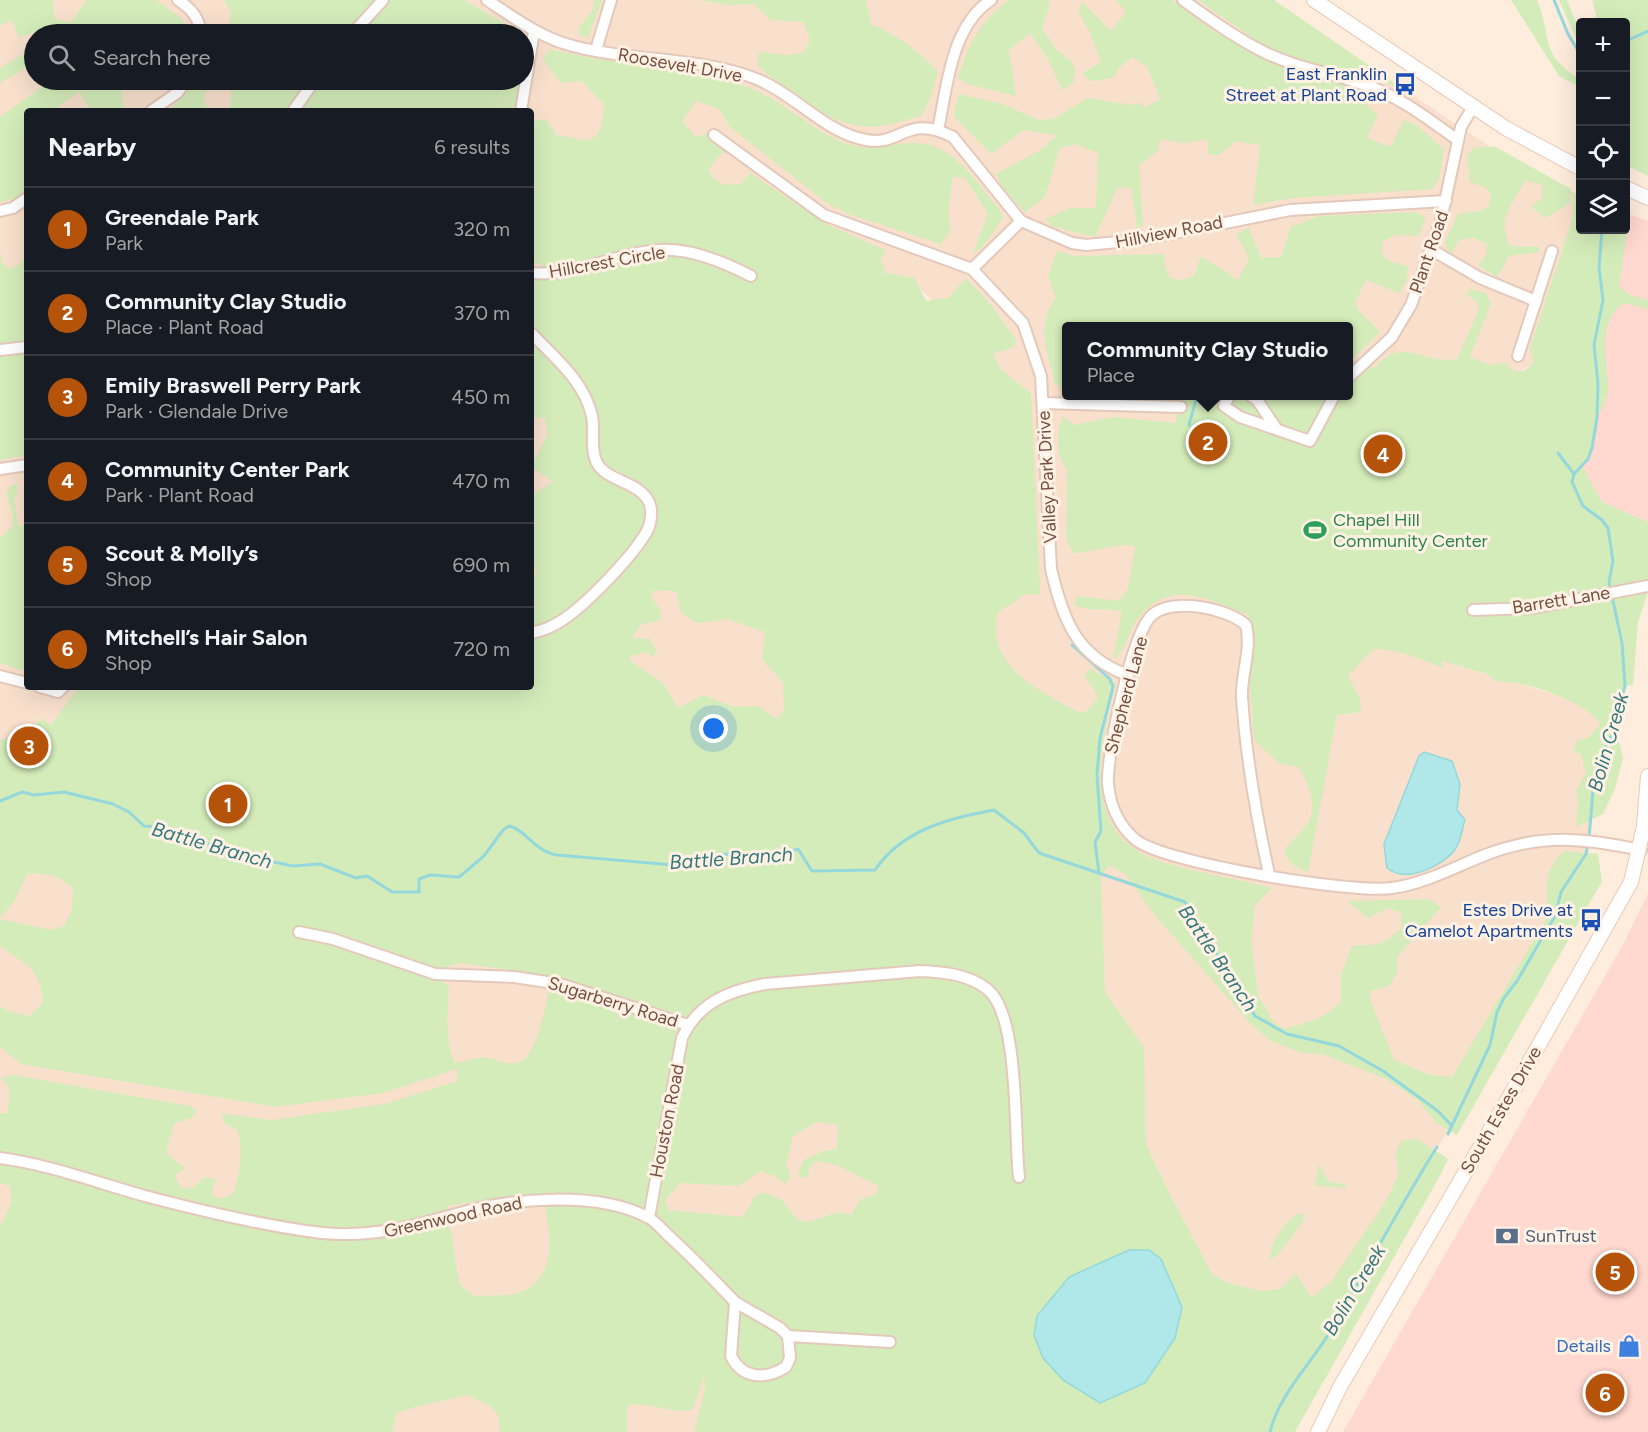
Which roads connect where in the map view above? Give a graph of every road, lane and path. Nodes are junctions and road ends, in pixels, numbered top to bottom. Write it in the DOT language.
graph roads {
  1 [pos="178,0"];
  2 [pos="383,0"];
  3 [pos="487,0"];
  4 [pos="611,0"];
  5 [pos="991,0"];
  6 [pos="1183,0"];
  7 [pos="1314,0"];
  8 [pos="200,24"];
  9 [pos="361,24"];
  10 [pos="523,24"];
  11 [pos="534,31"];
  12 [pos="596,50"];
  13 [pos="179,90"];
  14 [pos="308,90"];
  15 [pos="524,90"];
  16 [pos="1473,107"];
  17 [pos="155,108"];
  18 [pos="295,108"];
  19 [pos="521,108"];
  20 [pos="938,130"];
  21 [pos="714,135"];
  22 [pos="1458,140"];
  23 [pos="1576,166"];
  24 [pos="1630,190"];
  25 [pos="1646,197"];
  26 [pos="24,200"];
  27 [pos="1446,201"];
  28 [pos="0,212"];
  29 [pos="1021,221"];
  30 [pos="1432,250"];
  31 [pos="1552,251"];
  32 [pos="972,269"];
  33 [pos="534,273"];
  34 [pos="751,276"];
  35 [pos="1536,301"];
  36 [pos="534,336"];
  37 [pos="24,347"];
  38 [pos="0,350"];
  39 [pos="1518,356"];
  40 [pos="1353,373"];
  41 [pos="1227,400"];
  42 [pos="1257,400"];
  43 [pos="1333,400"];
  44 [pos="1043,403"];
  45 [pos="1180,407"];
  46 [pos="1276,428"];
  47 [pos="24,465"];
  48 [pos="0,469"];
  49 [pos="1648,586"];
  50 [pos="1473,610"];
  51 [pos="534,632"];
  52 [pos="1128,675"];
  53 [pos="0,676"];
  54 [pos="24,682"];
  55 [pos="1648,776"];
  56 [pos="1641,850"];
  57 [pos="1269,874"];
  58 [pos="299,932"];
  59 [pos="688,1025"];
  60 [pos="0,1158"];
  61 [pos="1018,1177"];
  62 [pos="649,1217"];
  63 [pos="735,1302"];
  64 [pos="788,1336"];
  65 [pos="890,1342"];
  66 [pos="1318,1432"];
  1 -- 8 [label="street"];
  2 -- 9 [label="street"];
  3 -- 10 [label="street, Roosevelt Drive"];
  4 -- 12 [label="street"];
  5 -- 20 [label="street"];
  6 -- 22 [label="street"];
  7 -- 16 [label="main road"];
  11 -- 12 [label="street, Roosevelt Drive"];
  12 -- 20 [label="street, Roosevelt Drive"];
  13 -- 17 [label="street"];
  14 -- 18 [label="street"];
  15 -- 19 [label="street"];
  16 -- 22 [label="street, Plant Road"];
  16 -- 23 [label="main road"];
  20 -- 29 [label="street, Hillview Road"];
  21 -- 32 [label="street, Valley Park Drive"];
  22 -- 27 [label="street, Plant Road"];
  24 -- 25 [label="main road"];
  26 -- 28 [label="street"];
  27 -- 29 [label="street, Hillview Road"];
  27 -- 30 [label="street, Plant Road"];
  29 -- 32 [label="street"];
  30 -- 35 [label="street"];
  30 -- 40 [label="street, Plant Road"];
  31 -- 35 [label="street"];
  32 -- 44 [label="street, Valley Park Drive"];
  33 -- 34 [label="street, Hillcrest Circle"];
  35 -- 39 [label="street"];
  36 -- 51 [label="street"];
  37 -- 38 [label="street"];
  41 -- 46 [label="street"];
  42 -- 46 [label="street"];
  43 -- 46 [label="street"];
  44 -- 45 [label="street"];
  44 -- 52 [label="street, Valley Park Drive"];
  47 -- 48 [label="street"];
  49 -- 50 [label="street, Barrett Lane"];
  52 -- 57 [label="street, Shepherd Lane"];
  52 -- 57 [label="street, Shepherd Lane"];
  53 -- 54 [label="street"];
  55 -- 56 [label="main road, South Estes Drive"];
  56 -- 57 [label="street, Shepherd Lane"];
  56 -- 66 [label="main road, South Estes Drive"];
  58 -- 59 [label="street, Sugarberry Road"];
  59 -- 61 [label="street, Sugarberry Road"];
  59 -- 62 [label="street, Houston Road"];
  60 -- 62 [label="street, Greenwood Road"];
  62 -- 63 [label="street, Greenwood Road"];
  63 -- 64 [label="street, Greenwood Road"];
  63 -- 64 [label="street"];
  64 -- 65 [label="street, Greenwood Road"];
}
